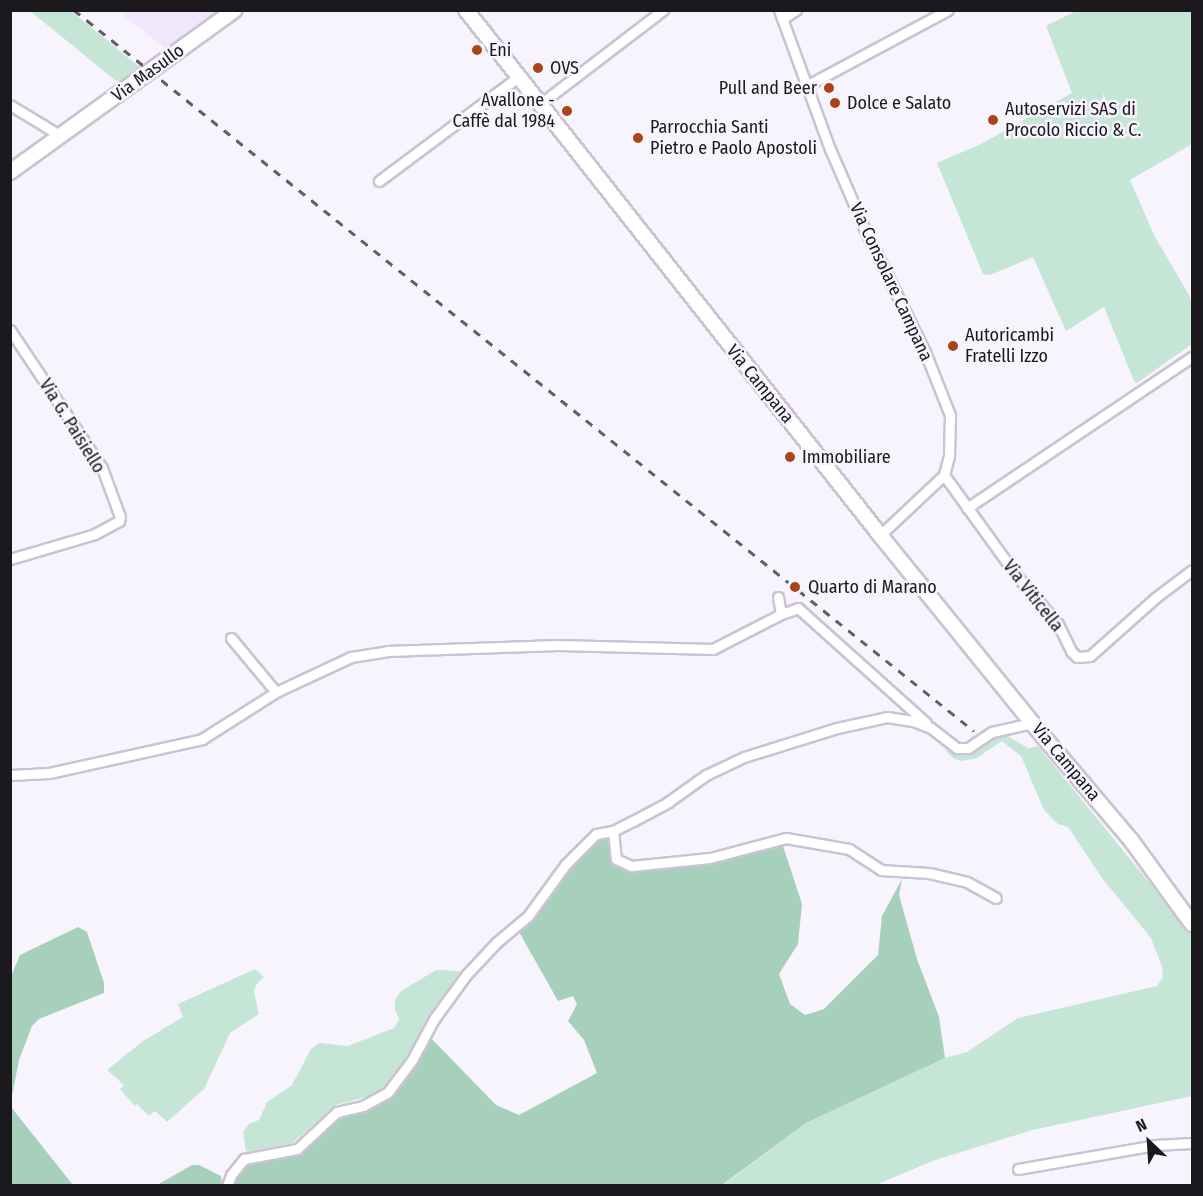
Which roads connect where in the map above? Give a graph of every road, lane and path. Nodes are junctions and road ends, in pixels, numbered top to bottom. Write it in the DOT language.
graph roads {
  1 [pos="235,10"];
  2 [pos="466,10"];
  3 [pos="663,10"];
  4 [pos="796,10"];
  5 [pos="948,10"];
  6 [pos="780,15"];
  7 [pos="518,77"];
  8 [pos="806,86"];
  9 [pos="540,104"];
  10 [pos="10,105"];
  11 [pos="61,136"];
  12 [pos="10,172"];
  13 [pos="379,181"];
  14 [pos="10,330"];
  15 [pos="1192,357"];
  16 [pos="944,475"];
  17 [pos="967,508"];
  18 [pos="880,535"];
  19 [pos="10,559"];
  20 [pos="1192,570"];
  21 [pos="778,597"];
  22 [pos="782,614"];
  23 [pos="231,638"];
  24 [pos="276,692"];
  25 [pos="1032,723"];
  26 [pos="931,728"];
  27 [pos="10,775"];
  28 [pos="613,831"];
  29 [pos="996,898"];
  30 [pos="1192,924"];
  31 [pos="1192,1143"];
  32 [pos="1018,1169"];
  33 [pos="227,1185"];
  1 -- 11 [label="main road, Via Masullo"];
  2 -- 7 [label="main road, Via Campana"];
  3 -- 9 [label="street"];
  4 -- 6 [label="street"];
  5 -- 8 [label="street"];
  6 -- 8 [label="street, Via Consolare Campana"];
  7 -- 9 [label="main road, Via Campana"];
  7 -- 13 [label="street"];
  8 -- 16 [label="street, Via Consolare Campana"];
  9 -- 18 [label="main road, Via Campana"];
  10 -- 11 [label="street"];
  11 -- 12 [label="main road, Via Masullo"];
  14 -- 19 [label="street, Via G. Paisiello"];
  15 -- 17 [label="street"];
  16 -- 17 [label="street, Via Viticella"];
  16 -- 18 [label="street"];
  17 -- 20 [label="street, Via Viticella"];
  18 -- 25 [label="main road, Via Campana"];
  21 -- 22 [label="street"];
  22 -- 24 [label="street"];
  22 -- 26 [label="street"];
  23 -- 24 [label="street"];
  24 -- 27 [label="street"];
  25 -- 26 [label="street"];
  25 -- 30 [label="main road, Via Campana"];
  26 -- 28 [label="street"];
  28 -- 29 [label="street"];
  28 -- 33 [label="street"];
  31 -- 32 [label="street"];
}
